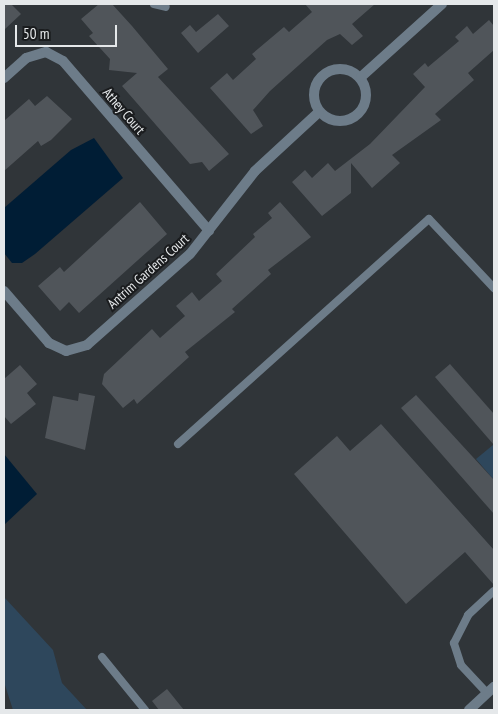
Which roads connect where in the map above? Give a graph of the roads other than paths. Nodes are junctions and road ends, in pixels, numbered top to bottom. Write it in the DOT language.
graph roads {
  1 [pos="154,4"];
  2 [pos="442,4"];
  3 [pos="166,7"];
  4 [pos="361,77"];
  5 [pos="4,78"];
  6 [pos="319,112"];
  7 [pos="209,231"];
  8 [pos="494,288"];
  9 [pos="4,291"];
  10 [pos="178,444"];
  11 [pos="494,591"];
  12 [pos="102,657"];
  13 [pos="491,690"];
  14 [pos="145,710"];
  15 [pos="468,710"];
  1 -- 3 [label="lane"];
  2 -- 4 [label="street"];
  4 -- 6 [label="street"];
  4 -- 6 [label="street"];
  5 -- 7 [label="street, Athey Court"];
  6 -- 7 [label="street, Antrim Gardens Court"];
  7 -- 9 [label="street, Antrim Gardens Court"];
  8 -- 10 [label="lane"];
  11 -- 13 [label="lane"];
  12 -- 14 [label="lane"];
  13 -- 15 [label="street"];
}
